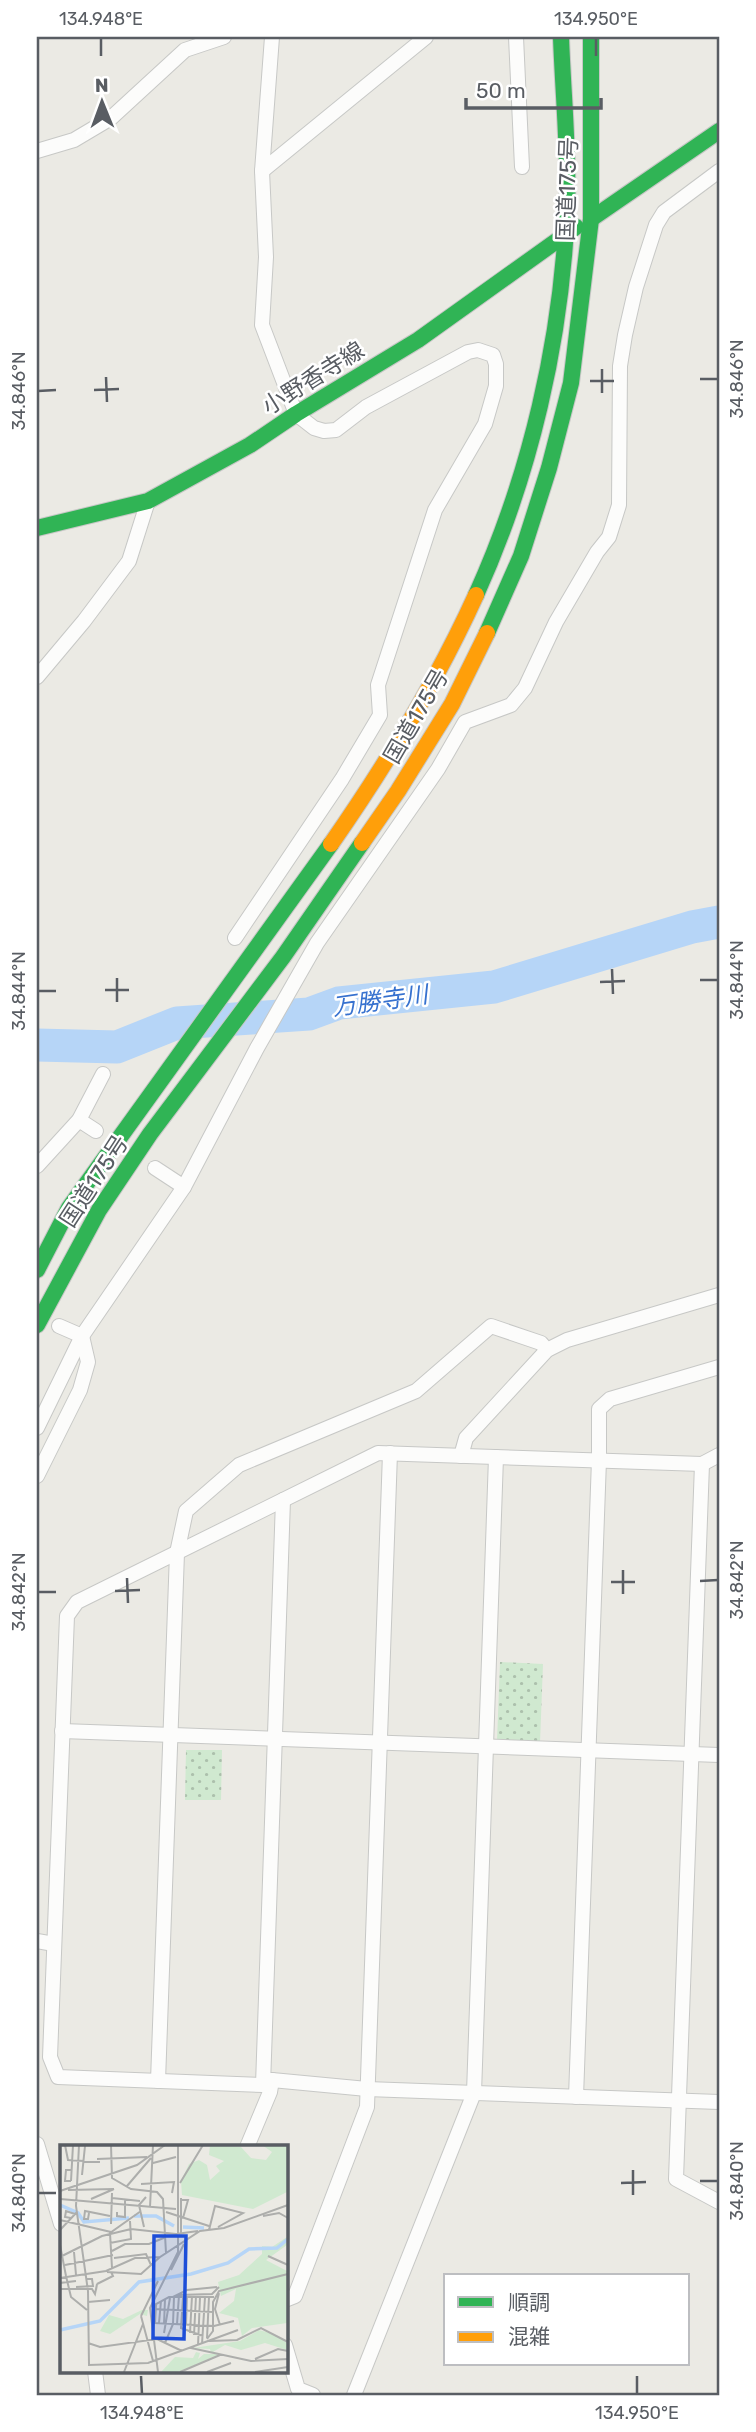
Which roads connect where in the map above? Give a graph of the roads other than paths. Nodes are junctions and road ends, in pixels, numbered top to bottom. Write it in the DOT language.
graph roads {
  1 [pos="223,37"];
  2 [pos="272,37"];
  3 [pos="426,37"];
  4 [pos="516,37"];
  5 [pos="561,37"];
  6 [pos="590,37"];
  7 [pos="719,131"];
  8 [pos="37,151"];
  9 [pos="522,167"];
  10 [pos="262,171"];
  11 [pos="719,172"];
  12 [pos="591,219"];
  13 [pos="566,233"];
  14 [pos="296,414"];
  15 [pos="148,501"];
  16 [pos="37,528"];
  17 [pos="37,677"];
  18 [pos="235,938"];
  19 [pos="103,1074"];
  20 [pos="79,1120"];
  21 [pos="96,1131"];
  22 [pos="37,1166"];
  23 [pos="155,1168"];
  24 [pos="184,1187"];
  25 [pos="37,1270"];
  26 [pos="719,1295"];
  27 [pos="37,1325"];
  28 [pos="59,1326"];
  29 [pos="82,1336"];
  30 [pos="547,1350"];
  31 [pos="719,1367"];
  32 [pos="37,1428"];
  33 [pos="390,1453"];
  34 [pos="719,1455"];
  35 [pos="461,1456"];
  36 [pos="496,1457"];
  37 [pos="599,1460"];
  38 [pos="702,1464"];
  39 [pos="37,1476"];
  40 [pos="283,1500"];
  41 [pos="177,1553"];
  42 [pos="62,1731"];
  43 [pos="170,1736"];
  44 [pos="275,1739"];
  45 [pos="379,1744"];
  46 [pos="486,1747"];
  47 [pos="589,1751"];
  48 [pos="691,1754"];
  49 [pos="719,1755"];
  50 [pos="37,1941"];
  51 [pos="54,1944"];
  52 [pos="158,2081"];
  53 [pos="267,2082"];
  54 [pos="367,2089"];
  55 [pos="474,2094"];
  56 [pos="576,2097"];
  57 [pos="679,2101"];
  58 [pos="719,2102"];
  59 [pos="37,2144"];
  60 [pos="248,2145"];
  61 [pos="719,2202"];
  62 [pos="60,2221"];
  63 [pos="287,2299"];
  64 [pos="287,2352"];
  65 [pos="94,2372"];
  66 [pos="99,2395"];
  67 [pos="313,2395"];
  68 [pos="354,2395"];
  1 -- 8 [label="street"];
  2 -- 10 [label="street"];
  3 -- 10 [label="street"];
  4 -- 9 [label="street"];
  5 -- 13 [label="main road, 国道175号"];
  6 -- 12 [label="main road, 国道175号"];
  7 -- 12 [label="main road, 小野香寺線"];
  10 -- 14 [label="street"];
  11 -- 24 [label="street"];
  12 -- 13 [label="main road, 小野香寺線"];
  12 -- 27 [label="main road, 国道175号"];
  13 -- 14 [label="main road, 小野香寺線"];
  13 -- 25 [label="main road, 国道175号"];
  14 -- 15 [label="main road, 小野香寺線"];
  14 -- 18 [label="street"];
  15 -- 16 [label="main road, 小野香寺線"];
  15 -- 17 [label="street"];
  19 -- 20 [label="street"];
  20 -- 21 [label="street"];
  20 -- 22 [label="street"];
  23 -- 24 [label="street"];
  24 -- 29 [label="street"];
  26 -- 30 [label="street"];
  28 -- 29 [label="street"];
  29 -- 32 [label="street"];
  29 -- 39 [label="street"];
  30 -- 35 [label="street"];
  30 -- 41 [label="street"];
  31 -- 37 [label="street"];
  33 -- 35 [label="street"];
  33 -- 40 [label="street"];
  33 -- 45 [label="street"];
  34 -- 38 [label="street"];
  35 -- 36 [label="street"];
  36 -- 37 [label="street"];
  36 -- 46 [label="street"];
  37 -- 38 [label="street"];
  37 -- 47 [label="street"];
  38 -- 48 [label="street"];
  40 -- 41 [label="street"];
  40 -- 44 [label="street"];
  41 -- 42 [label="street"];
  41 -- 43 [label="street"];
  42 -- 43 [label="street"];
  42 -- 51 [label="street"];
  43 -- 44 [label="street"];
  43 -- 52 [label="street"];
  44 -- 45 [label="street"];
  44 -- 53 [label="street"];
  45 -- 46 [label="street"];
  45 -- 54 [label="street"];
  46 -- 47 [label="street"];
  46 -- 55 [label="street"];
  47 -- 48 [label="street"];
  47 -- 56 [label="street"];
  48 -- 49 [label="street"];
  48 -- 57 [label="street"];
  50 -- 51 [label="street"];
  51 -- 52 [label="street"];
  52 -- 53 [label="street"];
  53 -- 54 [label="street"];
  53 -- 60 [label="street"];
  54 -- 55 [label="street"];
  54 -- 63 [label="street"];
  55 -- 56 [label="street"];
  55 -- 68 [label="street"];
  56 -- 57 [label="street"];
  57 -- 58 [label="street"];
  57 -- 61 [label="street"];
  59 -- 62 [label="street"];
  64 -- 67 [label="street"];
  65 -- 66 [label="street"];
}
